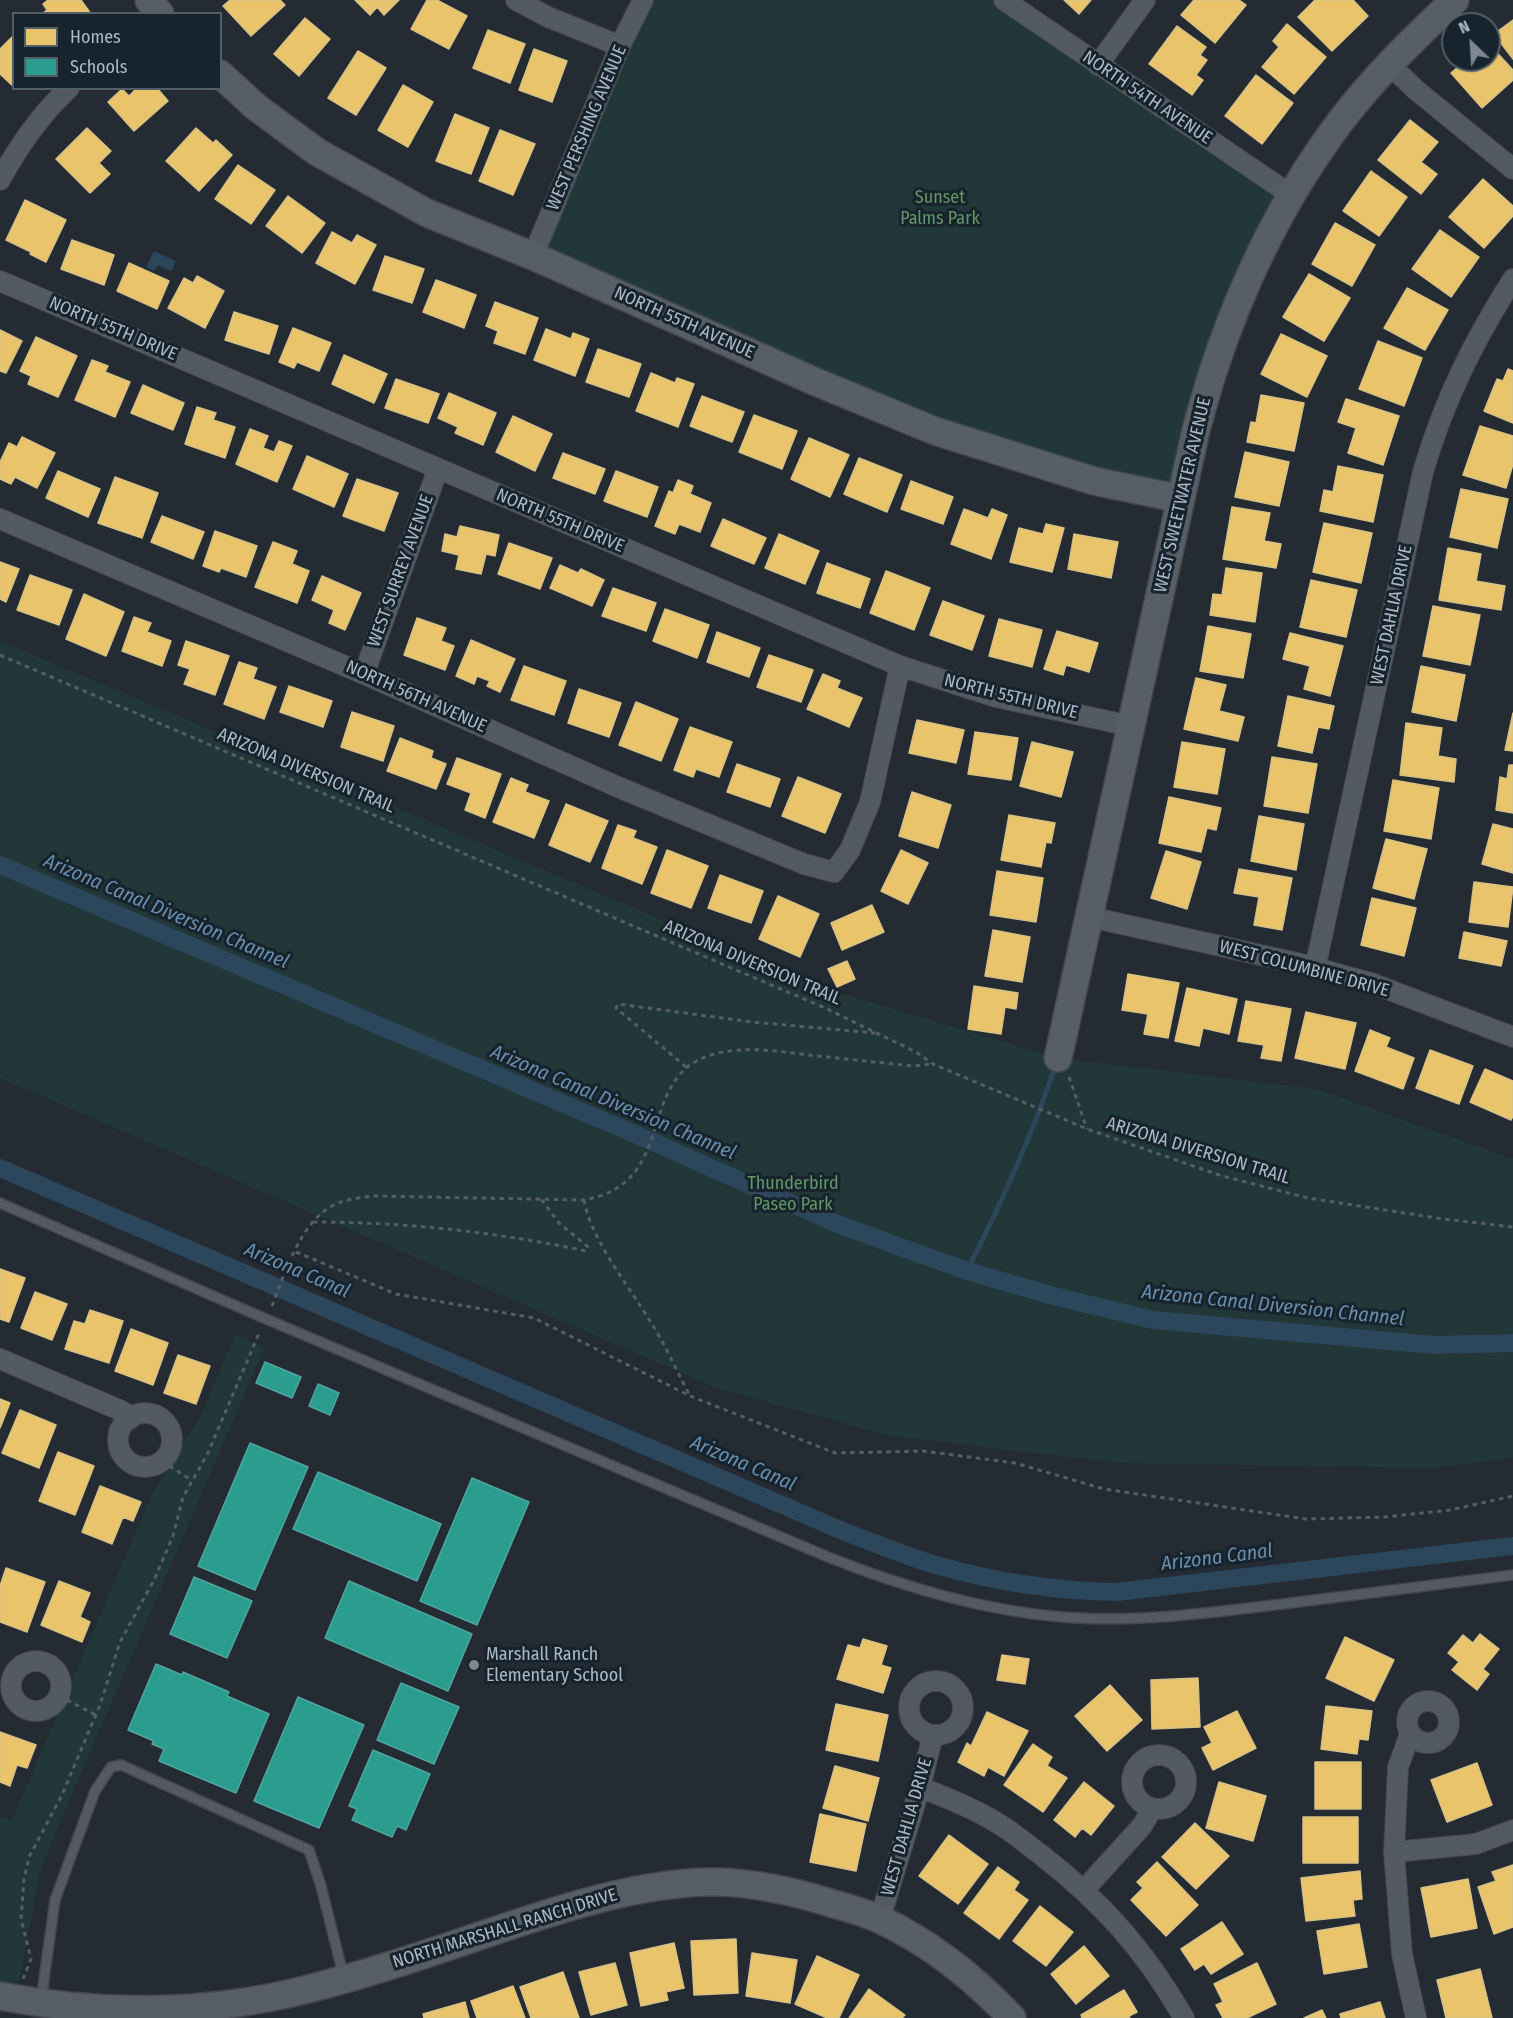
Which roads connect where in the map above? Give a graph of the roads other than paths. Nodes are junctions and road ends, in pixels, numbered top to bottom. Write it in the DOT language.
graph roads {
  1 [pos="516,0"];
  2 [pos="643,0"];
  3 [pos="1004,0"];
  4 [pos="1145,0"];
  5 [pos="1455,0"];
  6 [pos="621,46"];
  7 [pos="1389,64"];
  8 [pos="1098,65"];
  9 [pos="222,76"];
  10 [pos="67,90"];
  11 [pos="1513,169"];
  12 [pos="0,180"];
  13 [pos="1291,195"];
  14 [pos="533,256"];
  15 [pos="1513,279"];
  16 [pos="0,280"];
  17 [pos="438,469"];
  18 [pos="1181,499"];
  19 [pos="0,519"];
  20 [pos="900,666"];
  21 [pos="364,674"];
  22 [pos="1131,726"];
  23 [pos="1090,917"];
  24 [pos="1315,968"];
  25 [pos="1513,1037"];
  26 [pos="1059,1053"];
  27 [pos="0,1203"];
  28 [pos="0,1359"];
  29 [pos="130,1419"];
  30 [pos="1513,1575"];
  31 [pos="7,1671"];
  32 [pos="1410,1734"];
  33 [pos="933,1735"];
  34 [pos="920,1788"];
  35 [pos="1152,1809"];
  36 [pos="1513,1830"];
  37 [pos="1394,1852"];
  38 [pos="1084,1890"];
  39 [pos="880,1919"];
  40 [pos="344,1978"];
  41 [pos="25,2000"];
  42 [pos="1012,2018"];
  43 [pos="1184,2018"];
  44 [pos="1416,2018"];
  1 -- 6 [label="street"];
  2 -- 6 [label="street, WEST PERSHING AVENUE"];
  3 -- 8 [label="street, NORTH 54TH AVENUE"];
  4 -- 8 [label="street"];
  5 -- 7 [label="street, WEST SWEETWATER AVENUE"];
  6 -- 14 [label="street, WEST PERSHING AVENUE"];
  7 -- 11 [label="street"];
  7 -- 13 [label="street, WEST SWEETWATER AVENUE"];
  8 -- 13 [label="street, NORTH 54TH AVENUE"];
  9 -- 14 [label="street, NORTH 55TH AVENUE"];
  10 -- 12 [label="street"];
  13 -- 18 [label="street, WEST SWEETWATER AVENUE"];
  14 -- 18 [label="street, NORTH 55TH AVENUE"];
  15 -- 24 [label="street, WEST DAHLIA DRIVE"];
  16 -- 17 [label="street, NORTH 55TH DRIVE"];
  17 -- 20 [label="street, NORTH 55TH DRIVE"];
  17 -- 21 [label="street, WEST SURREY AVENUE"];
  18 -- 22 [label="street, WEST SWEETWATER AVENUE"];
  19 -- 21 [label="street, NORTH 56TH AVENUE"];
  20 -- 21 [label="street, NORTH 56TH AVENUE"];
  20 -- 22 [label="street, NORTH 55TH DRIVE"];
  22 -- 23 [label="street, WEST SWEETWATER AVENUE"];
  23 -- 24 [label="street, WEST COLUMBINE DRIVE"];
  23 -- 26 [label="street, WEST SWEETWATER AVENUE"];
  24 -- 25 [label="street, WEST COLUMBINE DRIVE"];
  27 -- 30 [label="lane"];
  28 -- 29 [label="street"];
  29 -- 29 [label="street"];
  31 -- 31 [label="street"];
  32 -- 37 [label="street"];
  33 -- 34 [label="street, WEST DAHLIA DRIVE"];
  34 -- 38 [label="street"];
  34 -- 39 [label="street, WEST DAHLIA DRIVE"];
  35 -- 38 [label="street"];
  36 -- 37 [label="street"];
  37 -- 44 [label="street"];
  38 -- 43 [label="street"];
  39 -- 40 [label="street, NORTH MARSHALL RANCH DRIVE"];
  39 -- 42 [label="street, NORTH MARSHALL RANCH DRIVE"];
  40 -- 41 [label="street, NORTH MARSHALL RANCH DRIVE"];
  40 -- 41 [label="lane"];
}
